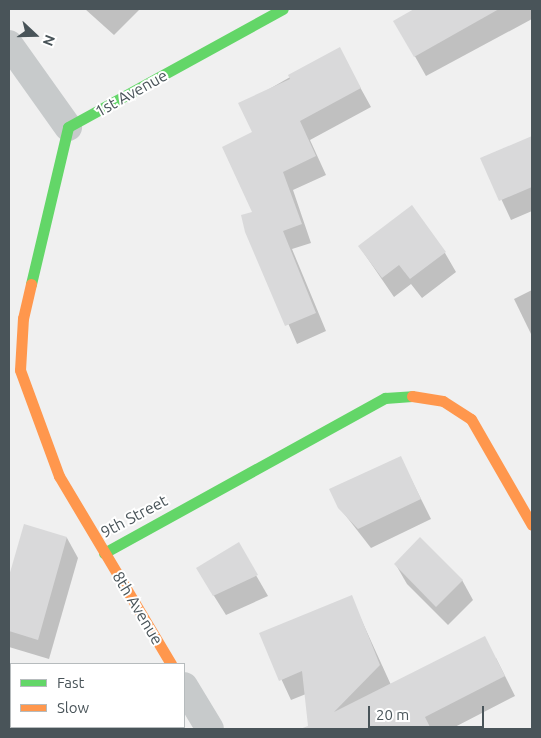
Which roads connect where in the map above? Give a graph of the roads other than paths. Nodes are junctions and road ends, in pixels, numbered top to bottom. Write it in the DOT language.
graph roads {
  1 [pos="283,9"];
  2 [pos="9,44"];
  3 [pos="68,127"];
  4 [pos="532,525"];
  5 [pos="104,552"];
  6 [pos="170,663"];
  7 [pos="185,688"];
  8 [pos="210,729"];
  1 -- 3 [label="street, 1st Avenue"];
  2 -- 3 [label="street"];
  3 -- 5 [label="street, 9th Street"];
  4 -- 5 [label="street, 9th Street"];
  5 -- 6 [label="street, 8th Avenue"];
  7 -- 8 [label="street"];
}
